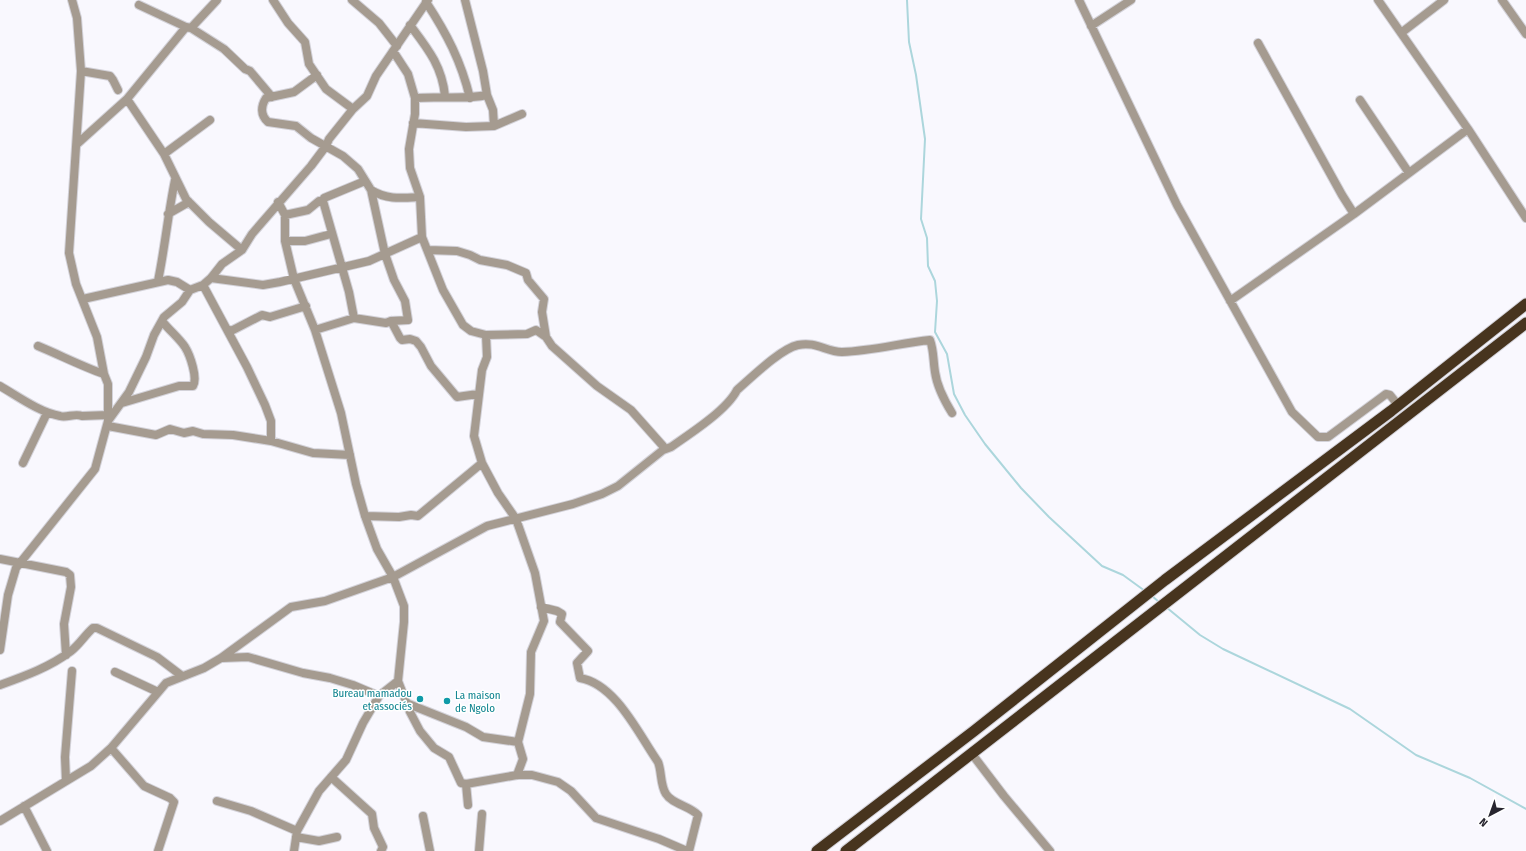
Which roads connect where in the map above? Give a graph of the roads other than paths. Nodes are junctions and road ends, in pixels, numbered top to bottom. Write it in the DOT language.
graph roads {
  1 [pos="72,0"];
  2 [pos="217,0"];
  3 [pos="273,0"];
  4 [pos="352,0"];
  5 [pos="465,0"];
  6 [pos="1079,0"];
  7 [pos="1131,0"];
  8 [pos="1378,0"];
  9 [pos="1444,0"];
  10 [pos="1502,0"];
  11 [pos="427,1"];
  12 [pos="139,4"];
  13 [pos="410,25"];
  14 [pos="1091,26"];
  15 [pos="189,27"];
  16 [pos="1401,33"];
  17 [pos="1526,34"];
  18 [pos="1258,43"];
  19 [pos="395,48"];
  20 [pos="81,71"];
  21 [pos="317,76"];
  22 [pos="118,90"];
  23 [pos="487,95"];
  24 [pos="272,96"];
  25 [pos="445,96"];
  26 [pos="415,98"];
  27 [pos="470,98"];
  28 [pos="127,99"];
  29 [pos="1360,100"];
  30 [pos="354,109"];
  31 [pos="522,114"];
  32 [pos="210,120"];
  33 [pos="413,123"];
  34 [pos="494,126"];
  35 [pos="1468,129"];
  36 [pos="77,144"];
  37 [pos="326,146"];
  38 [pos="164,154"];
  39 [pos="1409,172"];
  40 [pos="175,180"];
  41 [pos="365,181"];
  42 [pos="371,190"];
  43 [pos="420,197"];
  44 [pos="322,201"];
  45 [pos="189,202"];
  46 [pos="278,202"];
  47 [pos="168,214"];
  48 [pos="284,214"];
  49 [pos="1354,214"];
  50 [pos="1526,218"];
  51 [pos="331,234"];
  52 [pos="422,237"];
  53 [pos="285,241"];
  54 [pos="242,250"];
  55 [pos="428,250"];
  56 [pos="385,254"];
  57 [pos="342,268"];
  58 [pos="211,278"];
  59 [pos="294,279"];
  60 [pos="158,281"];
  61 [pos="203,285"];
  62 [pos="190,290"];
  63 [pos="83,299"];
  64 [pos="1230,301"];
  65 [pos="1526,304"];
  66 [pos="306,306"];
  67 [pos="354,318"];
  68 [pos="391,321"];
  69 [pos="162,322"];
  70 [pos="1526,323"];
  71 [pos="227,329"];
  72 [pos="315,330"];
  73 [pos="486,335"];
  74 [pos="546,337"];
  75 [pos="38,346"];
  76 [pos="104,374"];
  77 [pos="0,386"];
  78 [pos="478,398"];
  79 [pos="122,403"];
  80 [pos="1398,405"];
  81 [pos="47,413"];
  82 [pos="952,413"];
  83 [pos="108,421"];
  84 [pos="271,441"];
  85 [pos="663,450"];
  86 [pos="350,455"];
  87 [pos="23,463"];
  88 [pos="482,463"];
  89 [pos="365,516"];
  90 [pos="516,519"];
  91 [pos="0,559"];
  92 [pos="20,562"];
  93 [pos="393,577"];
  94 [pos="541,607"];
  95 [pos="0,650"];
  96 [pos="66,655"];
  97 [pos="221,658"];
  98 [pos="72,671"];
  99 [pos="115,672"];
  100 [pos="182,676"];
  101 [pos="398,681"];
  102 [pos="0,685"];
  103 [pos="158,692"];
  104 [pos="379,696"];
  105 [pos="406,703"];
  106 [pos="518,742"];
  107 [pos="111,748"];
  108 [pos="972,754"];
  109 [pos="517,775"];
  110 [pos="331,776"];
  111 [pos="66,781"];
  112 [pos="466,784"];
  113 [pos="217,801"];
  114 [pos="468,804"];
  115 [pos="24,806"];
  116 [pos="482,814"];
  117 [pos="423,816"];
  118 [pos="0,821"];
  119 [pos="296,834"];
  120 [pos="337,837"];
  121 [pos="47,851"];
  122 [pos="158,851"];
  123 [pos="294,851"];
  124 [pos="381,851"];
  125 [pos="430,851"];
  126 [pos="479,851"];
  127 [pos="688,851"];
  128 [pos="817,851"];
  129 [pos="846,851"];
  130 [pos="1050,851"];
  1 -- 20 [label="street"];
  2 -- 15 [label="street"];
  3 -- 21 [label="street"];
  4 -- 19 [label="street"];
  5 -- 23 [label="street"];
  6 -- 14 [label="street"];
  7 -- 14 [label="street"];
  8 -- 16 [label="street"];
  9 -- 16 [label="street"];
  10 -- 17 [label="street"];
  11 -- 13 [label="street"];
  11 -- 27 [label="street"];
  12 -- 15 [label="street"];
  13 -- 19 [label="street"];
  13 -- 25 [label="street"];
  14 -- 64 [label="street"];
  15 -- 24 [label="street"];
  15 -- 28 [label="street"];
  16 -- 35 [label="street"];
  18 -- 49 [label="street"];
  19 -- 26 [label="street"];
  19 -- 30 [label="street"];
  20 -- 22 [label="street"];
  20 -- 36 [label="street"];
  21 -- 24 [label="street"];
  21 -- 30 [label="street"];
  23 -- 27 [label="street"];
  23 -- 34 [label="street"];
  24 -- 37 [label="street"];
  25 -- 26 [label="street"];
  25 -- 27 [label="street"];
  26 -- 33 [label="street"];
  28 -- 36 [label="street"];
  28 -- 38 [label="street"];
  29 -- 39 [label="street"];
  30 -- 37 [label="street"];
  31 -- 34 [label="street"];
  32 -- 38 [label="street"];
  33 -- 34 [label="street"];
  33 -- 43 [label="street"];
  35 -- 39 [label="street"];
  35 -- 50 [label="street"];
  36 -- 63 [label="street"];
  37 -- 41 [label="street"];
  37 -- 46 [label="street"];
  38 -- 40 [label="street"];
  39 -- 49 [label="street"];
  40 -- 45 [label="street"];
  40 -- 47 [label="street"];
  41 -- 42 [label="street"];
  41 -- 44 [label="street"];
  42 -- 43 [label="street"];
  42 -- 56 [label="street"];
  43 -- 52 [label="street"];
  44 -- 48 [label="street"];
  44 -- 51 [label="street"];
  45 -- 47 [label="street"];
  45 -- 54 [label="street"];
  46 -- 48 [label="street"];
  46 -- 54 [label="street"];
  47 -- 60 [label="street"];
  48 -- 53 [label="street"];
  49 -- 64 [label="street"];
  51 -- 53 [label="street"];
  51 -- 57 [label="street"];
  52 -- 55 [label="street"];
  52 -- 56 [label="street"];
  53 -- 59 [label="street"];
  54 -- 58 [label="street"];
  55 -- 73 [label="street"];
  55 -- 74 [label="street"];
  56 -- 57 [label="street"];
  56 -- 68 [label="street"];
  57 -- 59 [label="street"];
  57 -- 67 [label="street"];
  58 -- 59 [label="street"];
  58 -- 61 [label="street"];
  59 -- 66 [label="street"];
  60 -- 62 [label="street"];
  60 -- 63 [label="street"];
  61 -- 62 [label="street"];
  61 -- 71 [label="street"];
  62 -- 69 [label="street"];
  63 -- 76 [label="street"];
  64 -- 80 [label="street"];
  65 -- 80 [label="highway"];
  66 -- 71 [label="street"];
  66 -- 72 [label="street"];
  67 -- 68 [label="street"];
  67 -- 72 [label="street"];
  68 -- 78 [label="street"];
  69 -- 79 [label="street"];
  69 -- 79 [label="street"];
  70 -- 108 [label="highway"];
  71 -- 84 [label="street"];
  72 -- 86 [label="street"];
  73 -- 74 [label="street"];
  73 -- 78 [label="street"];
  74 -- 85 [label="street"];
  75 -- 76 [label="street"];
  76 -- 83 [label="street"];
  77 -- 81 [label="street"];
  78 -- 88 [label="street"];
  79 -- 83 [label="street"];
  80 -- 128 [label="highway"];
  81 -- 83 [label="street"];
  81 -- 87 [label="street"];
  82 -- 85 [label="street"];
  83 -- 84 [label="street"];
  83 -- 92 [label="street"];
  84 -- 86 [label="street"];
  85 -- 90 [label="street"];
  86 -- 89 [label="street"];
  88 -- 89 [label="street"];
  88 -- 90 [label="street"];
  89 -- 93 [label="street"];
  90 -- 93 [label="street"];
  90 -- 94 [label="street"];
  91 -- 92 [label="street"];
  92 -- 95 [label="street"];
  92 -- 96 [label="street"];
  93 -- 97 [label="street"];
  93 -- 101 [label="street"];
  94 -- 106 [label="street"];
  94 -- 127 [label="street"];
  96 -- 100 [label="street"];
  96 -- 102 [label="street"];
  97 -- 100 [label="street"];
  97 -- 104 [label="street"];
  98 -- 111 [label="street"];
  99 -- 103 [label="street"];
  100 -- 103 [label="street"];
  101 -- 104 [label="street"];
  101 -- 105 [label="street"];
  103 -- 107 [label="street"];
  104 -- 110 [label="street"];
  105 -- 106 [label="street"];
  105 -- 112 [label="street"];
  106 -- 109 [label="street"];
  107 -- 111 [label="street"];
  107 -- 122 [label="street"];
  108 -- 129 [label="highway"];
  108 -- 130 [label="street"];
  109 -- 112 [label="street"];
  109 -- 127 [label="street"];
  110 -- 119 [label="street"];
  110 -- 124 [label="street"];
  111 -- 115 [label="street"];
  112 -- 114 [label="street"];
  113 -- 119 [label="street"];
  115 -- 118 [label="street"];
  115 -- 121 [label="street"];
  116 -- 126 [label="street"];
  117 -- 125 [label="street"];
  119 -- 120 [label="street"];
  119 -- 123 [label="street"];
}
